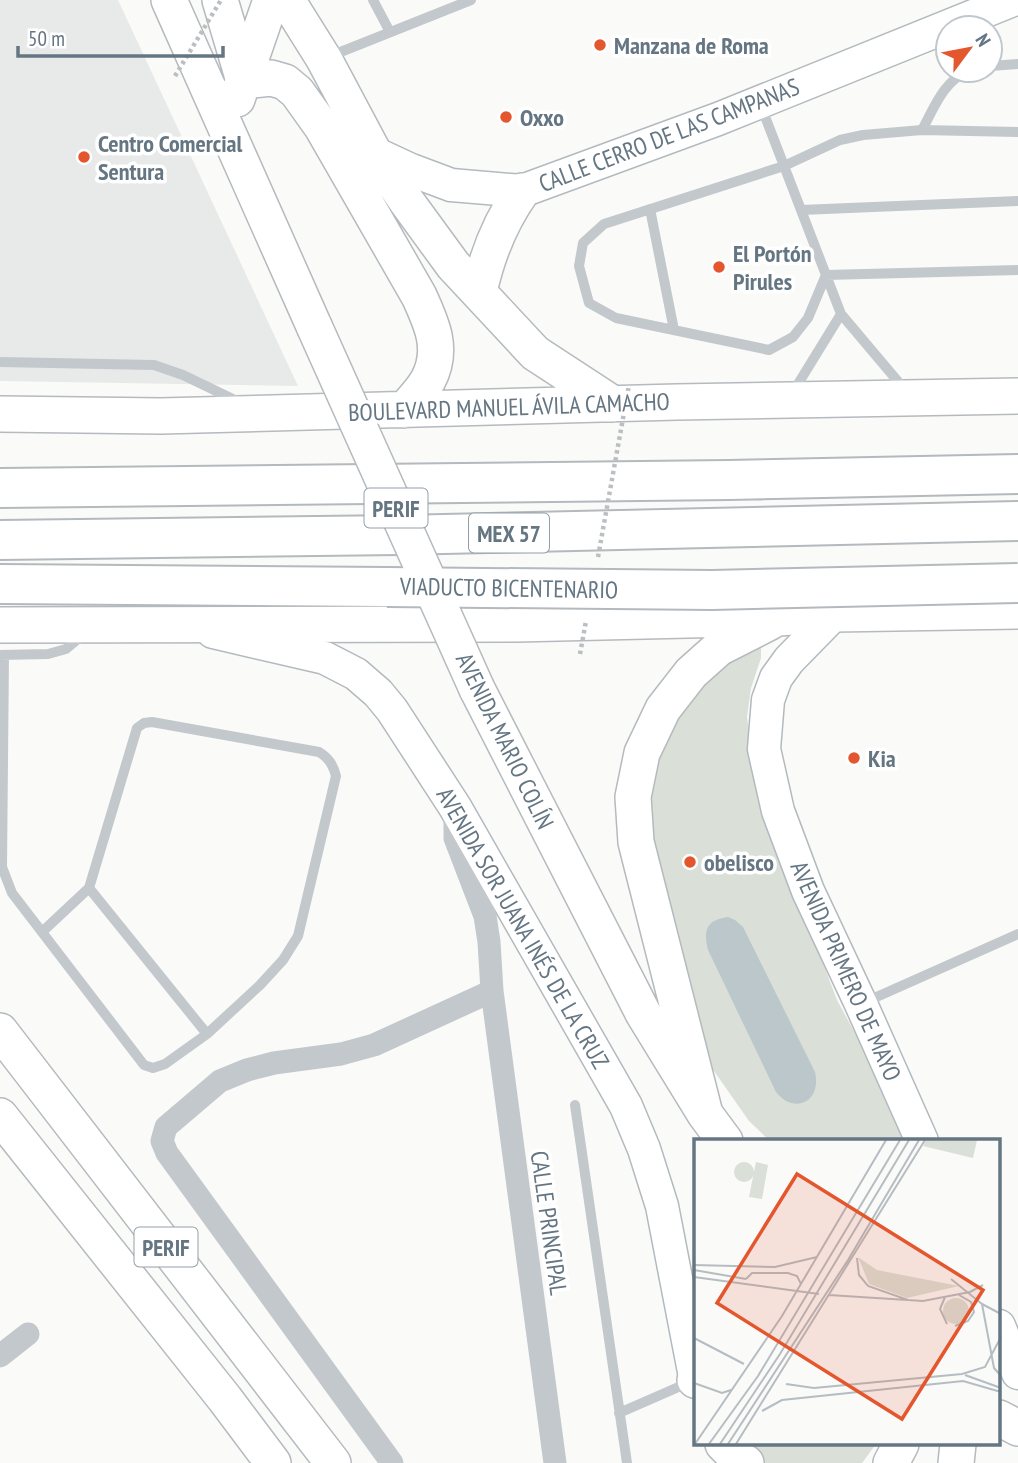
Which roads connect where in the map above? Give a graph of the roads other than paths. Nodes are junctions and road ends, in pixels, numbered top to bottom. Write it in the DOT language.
graph roads {
  1 [pos="169,0"];
  2 [pos="220,0"];
  3 [pos="271,0"];
  4 [pos="287,0"];
  5 [pos="373,0"];
  6 [pos="471,0"];
  7 [pos="1013,0"];
  8 [pos="390,32"];
  9 [pos="324,59"];
  10 [pos="244,81"];
  11 [pos="948,84"];
  12 [pos="759,102"];
  13 [pos="323,127"];
  14 [pos="227,129"];
  15 [pos="922,130"];
  16 [pos="1018,132"];
  17 [pos="374,153"];
  18 [pos="784,166"];
  19 [pos="522,191"];
  20 [pos="1018,201"];
  21 [pos="650,209"];
  22 [pos="801,210"];
  23 [pos="1018,270"];
  24 [pos="826,275"];
  25 [pos="479,292"];
  26 [pos="841,314"];
  27 [pos="674,330"];
  28 [pos="0,362"];
  29 [pos="621,395"];
  30 [pos="1018,396"];
  31 [pos="912,398"];
  32 [pos="788,400"];
  33 [pos="404,410"];
  34 [pos="0,414"];
  35 [pos="263,414"];
  36 [pos="1018,474"];
  37 [pos="0,488"];
  38 [pos="1018,521"];
  39 [pos="0,540"];
  40 [pos="1018,583"];
  41 [pos="0,584"];
  42 [pos="1018,611"];
  43 [pos="834,614"];
  44 [pos="779,618"];
  45 [pos="178,625"];
  46 [pos="2,645"];
  47 [pos="455,807"];
  48 [pos="89,888"];
  49 [pos="42,932"];
  50 [pos="1018,934"];
  51 [pos="492,991"];
  52 [pos="861,1004"];
  53 [pos="0,1031"];
  54 [pos="207,1034"];
  55 [pos="575,1105"];
  56 [pos="0,1116"];
  57 [pos="715,1127"];
  58 [pos="921,1139"];
  59 [pos="157,1235"];
  60 [pos="1000,1328"];
  61 [pos="28,1334"];
  62 [pos="0,1356"];
  63 [pos="694,1370"];
  64 [pos="1018,1373"];
  65 [pos="694,1381"];
  66 [pos="225,1399"];
  67 [pos="619,1413"];
  68 [pos="1000,1419"];
  69 [pos="1018,1428"];
  70 [pos="722,1446"];
  71 [pos="724,1446"];
  72 [pos="900,1446"];
  73 [pos="273,1463"];
  74 [pos="333,1463"];
  75 [pos="393,1463"];
  76 [pos="555,1463"];
  77 [pos="627,1463"];
  78 [pos="730,1463"];
  79 [pos="746,1463"];
  80 [pos="891,1463"];
  1 -- 14 [label="main road, PERIF"];
  2 -- 10 [label="main road"];
  3 -- 10 [label="main road"];
  4 -- 9 [label="main road"];
  5 -- 8 [label="lane"];
  6 -- 8 [label="lane"];
  7 -- 12 [label="street, CALLE CERRO DE LAS CAMPANAS"];
  8 -- 9 [label="lane"];
  9 -- 17 [label="main road"];
  10 -- 13 [label="main road"];
  10 -- 14 [label="main road"];
  11 -- 15 [label="lane"];
  12 -- 18 [label="lane"];
  12 -- 19 [label="street, CALLE CERRO DE LAS CAMPANAS"];
  13 -- 17 [label="street, CALLE CERRO DE LAS CAMPANAS"];
  13 -- 33 [label="main road"];
  14 -- 57 [label="main road, AVENIDA MARIO COLÍN / PERIF, bridge"];
  15 -- 16 [label="lane"];
  15 -- 18 [label="lane"];
  17 -- 19 [label="street, CALLE CERRO DE LAS CAMPANAS"];
  17 -- 25 [label="main road"];
  18 -- 21 [label="lane"];
  18 -- 22 [label="lane"];
  19 -- 25 [label="main road"];
  20 -- 22 [label="lane"];
  21 -- 27 [label="lane"];
  21 -- 27 [label="lane"];
  22 -- 24 [label="lane"];
  23 -- 24 [label="lane"];
  24 -- 26 [label="lane"];
  24 -- 27 [label="lane"];
  25 -- 29 [label="main road"];
  26 -- 31 [label="lane"];
  26 -- 32 [label="lane"];
  28 -- 35 [label="lane"];
  29 -- 32 [label="main road, BOULEVARD MANUEL ÁVILA CAMACHO"];
  29 -- 33 [label="main road, BOULEVARD MANUEL ÁVILA CAMACHO"];
  30 -- 31 [label="main road, BOULEVARD MANUEL ÁVILA CAMACHO"];
  31 -- 32 [label="main road, BOULEVARD MANUEL ÁVILA CAMACHO"];
  33 -- 35 [label="main road, BOULEVARD MANUEL ÁVILA CAMACHO"];
  34 -- 35 [label="main road, BOULEVARD MANUEL ÁVILA CAMACHO"];
  36 -- 37 [label="highway, MEX 57"];
  38 -- 39 [label="highway, MEX 57"];
  40 -- 41 [label="highway, VIADUCTO BICENTENARIO, bridge"];
  42 -- 43 [label="main road"];
  43 -- 44 [label="main road"];
  43 -- 52 [label="street, AVENIDA PRIMERO DE MAYO"];
  44 -- 45 [label="main road"];
  44 -- 57 [label="main road"];
  45 -- 46 [label="main road"];
  45 -- 47 [label="street, AVENIDA SOR JUANA INÉS DE LA CRUZ"];
  46 -- 49 [label="lane"];
  47 -- 51 [label="street, CALLE PRINCIPAL"];
  47 -- 63 [label="street, AVENIDA SOR JUANA INÉS DE LA CRUZ"];
  48 -- 49 [label="lane"];
  48 -- 54 [label="lane"];
  48 -- 54 [label="lane"];
  49 -- 54 [label="lane"];
  50 -- 52 [label="lane"];
  51 -- 75 [label="street"];
  51 -- 76 [label="street, CALLE PRINCIPAL"];
  52 -- 58 [label="street, AVENIDA PRIMERO DE MAYO"];
  53 -- 59 [label="main road, PERIF"];
  55 -- 67 [label="lane"];
  56 -- 66 [label="main road"];
  59 -- 66 [label="main road"];
  59 -- 74 [label="main road, PERIF"];
  60 -- 64 [label="street"];
  61 -- 62 [label="street"];
  65 -- 67 [label="lane"];
  66 -- 73 [label="main road"];
  67 -- 77 [label="lane"];
  68 -- 69 [label="main road"];
  70 -- 78 [label="street"];
  71 -- 79 [label="main road"];
  72 -- 80 [label="main road"];
}
